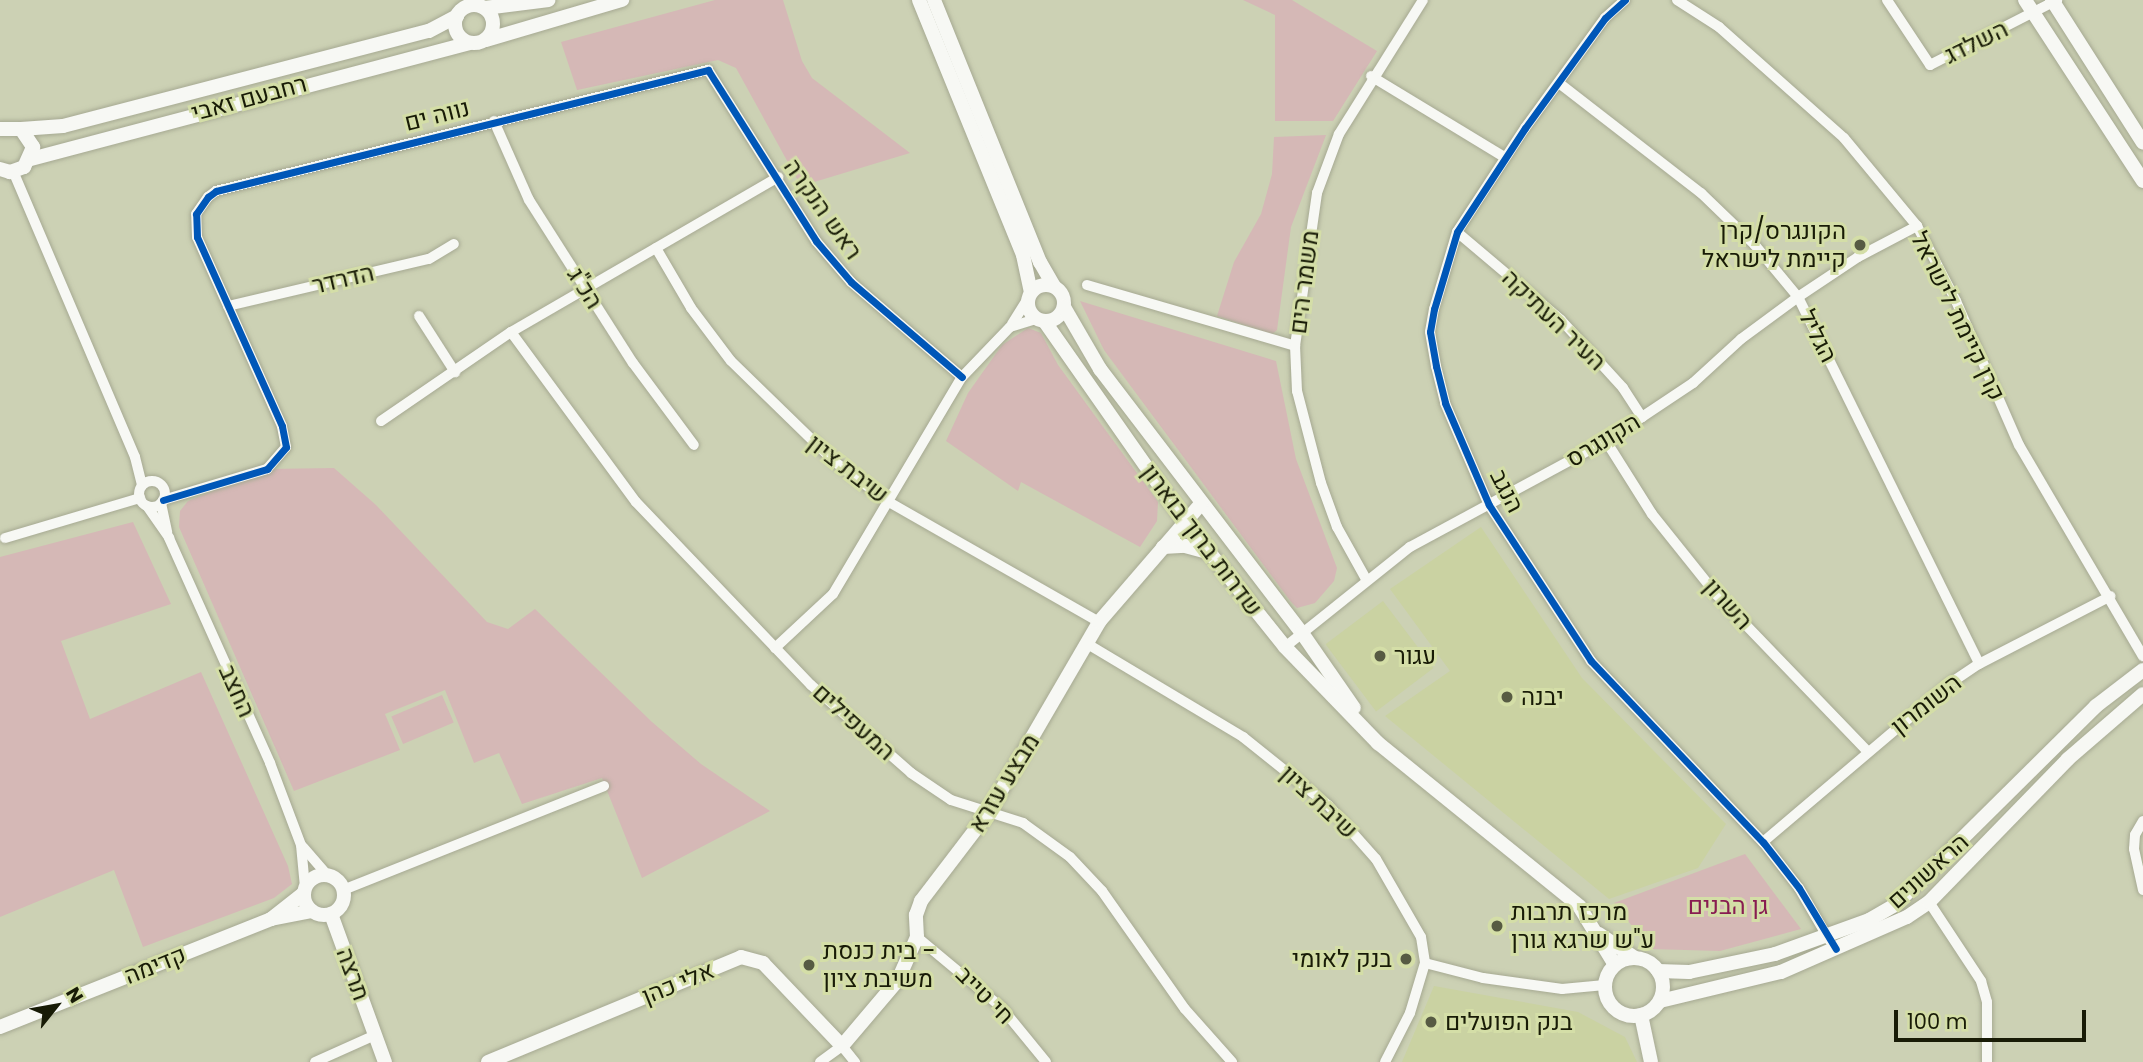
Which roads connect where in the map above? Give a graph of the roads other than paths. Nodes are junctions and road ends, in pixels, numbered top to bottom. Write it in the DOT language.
graph roads {
  1 [pos="548,0"];
  2 [pos="622,0"];
  3 [pos="919,0"];
  4 [pos="934,0"];
  5 [pos="1423,0"];
  6 [pos="1625,0"];
  7 [pos="1676,0"];
  8 [pos="1887,0"];
  9 [pos="2025,0"];
  10 [pos="2054,1"];
  11 [pos="475,4"];
  12 [pos="2034,15"];
  13 [pos="457,16"];
  14 [pos="486,40"];
  15 [pos="470,43"];
  16 [pos="708,70"];
  17 [pos="1371,76"];
  18 [pos="1559,83"];
  19 [pos="494,121"];
  20 [pos="0,129"];
  21 [pos="21,129"];
  22 [pos="2143,143"];
  23 [pos="1504,157"];
  24 [pos="31,159"];
  25 [pos="6,170"];
  26 [pos="778,177"];
  27 [pos="2143,181"];
  28 [pos="1917,226"];
  29 [pos="1457,232"];
  30 [pos="454,244"];
  31 [pos="656,248"];
  32 [pos="1087,285"];
  33 [pos="1054,286"];
  34 [pos="585,287"];
  35 [pos="1029,296"];
  36 [pos="1798,297"];
  37 [pos="228,306"];
  38 [pos="1064,307"];
  39 [pos="419,316"];
  40 [pos="1041,320"];
  41 [pos="1010,327"];
  42 [pos="511,332"];
  43 [pos="1295,346"];
  44 [pos="455,372"];
  45 [pos="962,377"];
  46 [pos="1642,417"];
  47 [pos="381,421"];
  48 [pos="1606,441"];
  49 [pos="694,445"];
  50 [pos="135,457"];
  51 [pos="159,484"];
  52 [pos="142,485"];
  53 [pos="197,488"];
  54 [pos="162,501"];
  55 [pos="887,501"];
  56 [pos="144,502"];
  57 [pos="1201,504"];
  58 [pos="1489,505"];
  59 [pos="1185,522"];
  60 [pos="5,538"];
  61 [pos="169,538"];
  62 [pos="1163,547"];
  63 [pos="1208,552"];
  64 [pos="1366,579"];
  65 [pos="2110,596"];
  66 [pos="1099,622"];
  67 [pos="1302,633"];
  68 [pos="1086,643"];
  69 [pos="1285,647"];
  70 [pos="775,648"];
  71 [pos="2143,656"];
  72 [pos="1979,664"];
  73 [pos="2143,670"];
  74 [pos="2141,694"];
  75 [pos="1378,743"];
  76 [pos="1868,752"];
  77 [pos="604,786"];
  78 [pos="988,813"];
  79 [pos="2143,821"];
  80 [pos="1763,842"];
  81 [pos="301,845"];
  82 [pos="327,875"];
  83 [pos="304,890"];
  84 [pos="343,890"];
  85 [pos="2143,890"];
  86 [pos="1929,902"];
  87 [pos="312,911"];
  88 [pos="331,914"];
  89 [pos="271,919"];
  90 [pos="1596,932"];
  91 [pos="917,937"];
  92 [pos="1831,942"];
  93 [pos="1635,958"];
  94 [pos="1425,963"];
  95 [pos="1615,965"];
  96 [pos="1658,971"];
  97 [pos="1605,985"];
  98 [pos="1660,1001"];
  99 [pos="1641,1015"];
  100 [pos="0,1027"];
  101 [pos="375,1035"];
  102 [pos="842,1046"];
  103 [pos="315,1062"];
  104 [pos="385,1062"];
  105 [pos="488,1062"];
  106 [pos="820,1062"];
  107 [pos="855,1062"];
  108 [pos="1046,1062"];
  109 [pos="1232,1062"];
  110 [pos="1385,1062"];
  111 [pos="1651,1062"];
  112 [pos="1987,1062"];
  1 -- 11 [label="street"];
  2 -- 14 [label="street"];
  3 -- 35 [label="street"];
  4 -- 33 [label="street"];
  5 -- 17 [label="street, משמר הים"];
  6 -- 18 [label="street, הנגב"];
  7 -- 28 [label="street, קרן קיימת לישראל"];
  8 -- 12 [label="street, השלדג"];
  9 -- 12 [label="street"];
  10 -- 12 [label="street, השלדג"];
  10 -- 22 [label="street"];
  11 -- 13 [label="street"];
  11 -- 14 [label="street"];
  12 -- 27 [label="street"];
  13 -- 15 [label="street"];
  13 -- 21 [label="street, רחבעם זאבי"];
  14 -- 15 [label="street"];
  15 -- 24 [label="street, רחבעם זאבי"];
  16 -- 19 [label="street, נווה ים"];
  16 -- 26 [label="street, ראש הנקרה"];
  17 -- 23 [label="street"];
  17 -- 43 [label="street, משמר הים"];
  18 -- 23 [label="street, הנגב"];
  18 -- 36 [label="street, הגליל"];
  19 -- 34 [label="street, הכ\"ג"];
  19 -- 37 [label="street, נווה ים"];
  20 -- 21 [label="street, רחבעם זאבי"];
  21 -- 24 [label="street"];
  23 -- 29 [label="street, הנגב"];
  24 -- 25 [label="street, רחבעם זאבי"];
  25 -- 50 [label="street"];
  26 -- 31 [label="street, ראש הנקרה"];
  26 -- 45 [label="street, ראש הנקרה"];
  28 -- 36 [label="street, הקונגרס"];
  28 -- 65 [label="street, קרן קיימת לישראל"];
  29 -- 46 [label="street, העיר העתיקה"];
  29 -- 58 [label="street, הנגב"];
  30 -- 37 [label="street, הדרדר"];
  31 -- 34 [label="street, ראש הנקרה"];
  31 -- 55 [label="street, שיבת ציון"];
  32 -- 43 [label="street"];
  33 -- 35 [label="street"];
  33 -- 38 [label="street"];
  34 -- 42 [label="street, ראש הנקרה"];
  34 -- 49 [label="street, הכ\"ג"];
  35 -- 40 [label="street"];
  35 -- 41 [label="street"];
  36 -- 46 [label="street, הקונגרס"];
  36 -- 72 [label="street, הגליל"];
  37 -- 53 [label="street"];
  38 -- 40 [label="street"];
  38 -- 57 [label="street, שדרות ברוך בוארון"];
  39 -- 44 [label="street"];
  40 -- 41 [label="street"];
  40 -- 59 [label="street, שדרות ברוך בוארון"];
  41 -- 45 [label="street"];
  42 -- 44 [label="street, ראש הנקרה"];
  42 -- 70 [label="street, המעפילים"];
  43 -- 64 [label="street, משמר הים"];
  44 -- 47 [label="street, ראש הנקרה"];
  45 -- 55 [label="street"];
  46 -- 48 [label="street, הקונגרס"];
  48 -- 58 [label="street, הקונגרס"];
  48 -- 76 [label="street, השרון"];
  50 -- 51 [label="street"];
  50 -- 52 [label="street"];
  51 -- 52 [label="street"];
  51 -- 53 [label="street"];
  51 -- 54 [label="street, החצב"];
  52 -- 56 [label="street"];
  53 -- 54 [label="street"];
  54 -- 56 [label="street"];
  54 -- 61 [label="street, החצב"];
  55 -- 66 [label="street, שיבת ציון"];
  55 -- 70 [label="street"];
  56 -- 60 [label="street"];
  56 -- 61 [label="street, החצב"];
  57 -- 59 [label="street, מבצע עזרא"];
  57 -- 67 [label="street, שדרות ברוך בוארון"];
  58 -- 64 [label="street, הקונגרס"];
  58 -- 80 [label="street, הנגב"];
  59 -- 62 [label="street, מבצע עזרא"];
  59 -- 63 [label="street, שדרות ברוך בוארון"];
  61 -- 81 [label="street, החצב"];
  62 -- 63 [label="street"];
  62 -- 66 [label="street, מבצע עזרא"];
  63 -- 69 [label="street, שדרות ברוך בוארון"];
  64 -- 67 [label="street, הקונגרס"];
  65 -- 71 [label="street, קרן קיימת לישראל"];
  65 -- 72 [label="street, השומרון"];
  66 -- 68 [label="street, מבצע עזרא"];
  67 -- 69 [label="street, הקונגרס"];
  67 -- 75 [label="street, שדרות ברוך בוארון"];
  68 -- 78 [label="street, מבצע עזרא"];
  68 -- 94 [label="street, שיבת ציון"];
  69 -- 75 [label="street, שדרות ברוך בוארון"];
  70 -- 78 [label="street, המעפילים"];
  72 -- 76 [label="street, השומרון"];
  73 -- 92 [label="street, הראשונים"];
  74 -- 86 [label="street, הראשונים"];
  75 -- 90 [label="street, שדרות ברוך בוארון"];
  76 -- 80 [label="street, השומרון"];
  77 -- 84 [label="street"];
  78 -- 91 [label="street, מבצע עזרא"];
  78 -- 109 [label="street, המעפילים"];
  79 -- 85 [label="street"];
  80 -- 92 [label="street, הנגב"];
  81 -- 82 [label="street, החצב"];
  81 -- 83 [label="street, החצב"];
  82 -- 83 [label="street"];
  82 -- 84 [label="street"];
  83 -- 87 [label="street"];
  83 -- 89 [label="street, קדימה"];
  84 -- 88 [label="street"];
  86 -- 92 [label="street, הראשונים"];
  86 -- 112 [label="street"];
  87 -- 88 [label="street"];
  87 -- 89 [label="street, קדימה"];
  88 -- 101 [label="street, תרצה"];
  89 -- 100 [label="street, קדימה"];
  90 -- 93 [label="street, שדרות ברוך בוארון"];
  90 -- 95 [label="street, שדרות ברוך בוארון"];
  91 -- 102 [label="street, מבצע עזרא"];
  91 -- 108 [label="street, חי טייב"];
  92 -- 96 [label="street, הראשונים"];
  92 -- 98 [label="street, הראשונים"];
  93 -- 95 [label="street"];
  93 -- 96 [label="street"];
  94 -- 97 [label="street"];
  94 -- 110 [label="street"];
  95 -- 97 [label="street"];
  96 -- 98 [label="street"];
  97 -- 99 [label="street"];
  98 -- 99 [label="street"];
  99 -- 111 [label="street"];
  101 -- 103 [label="street"];
  101 -- 104 [label="street, תרצה"];
  102 -- 105 [label="street, אלי כהן"];
  102 -- 106 [label="street, מבצע עזרא"];
  102 -- 107 [label="street"];
}
